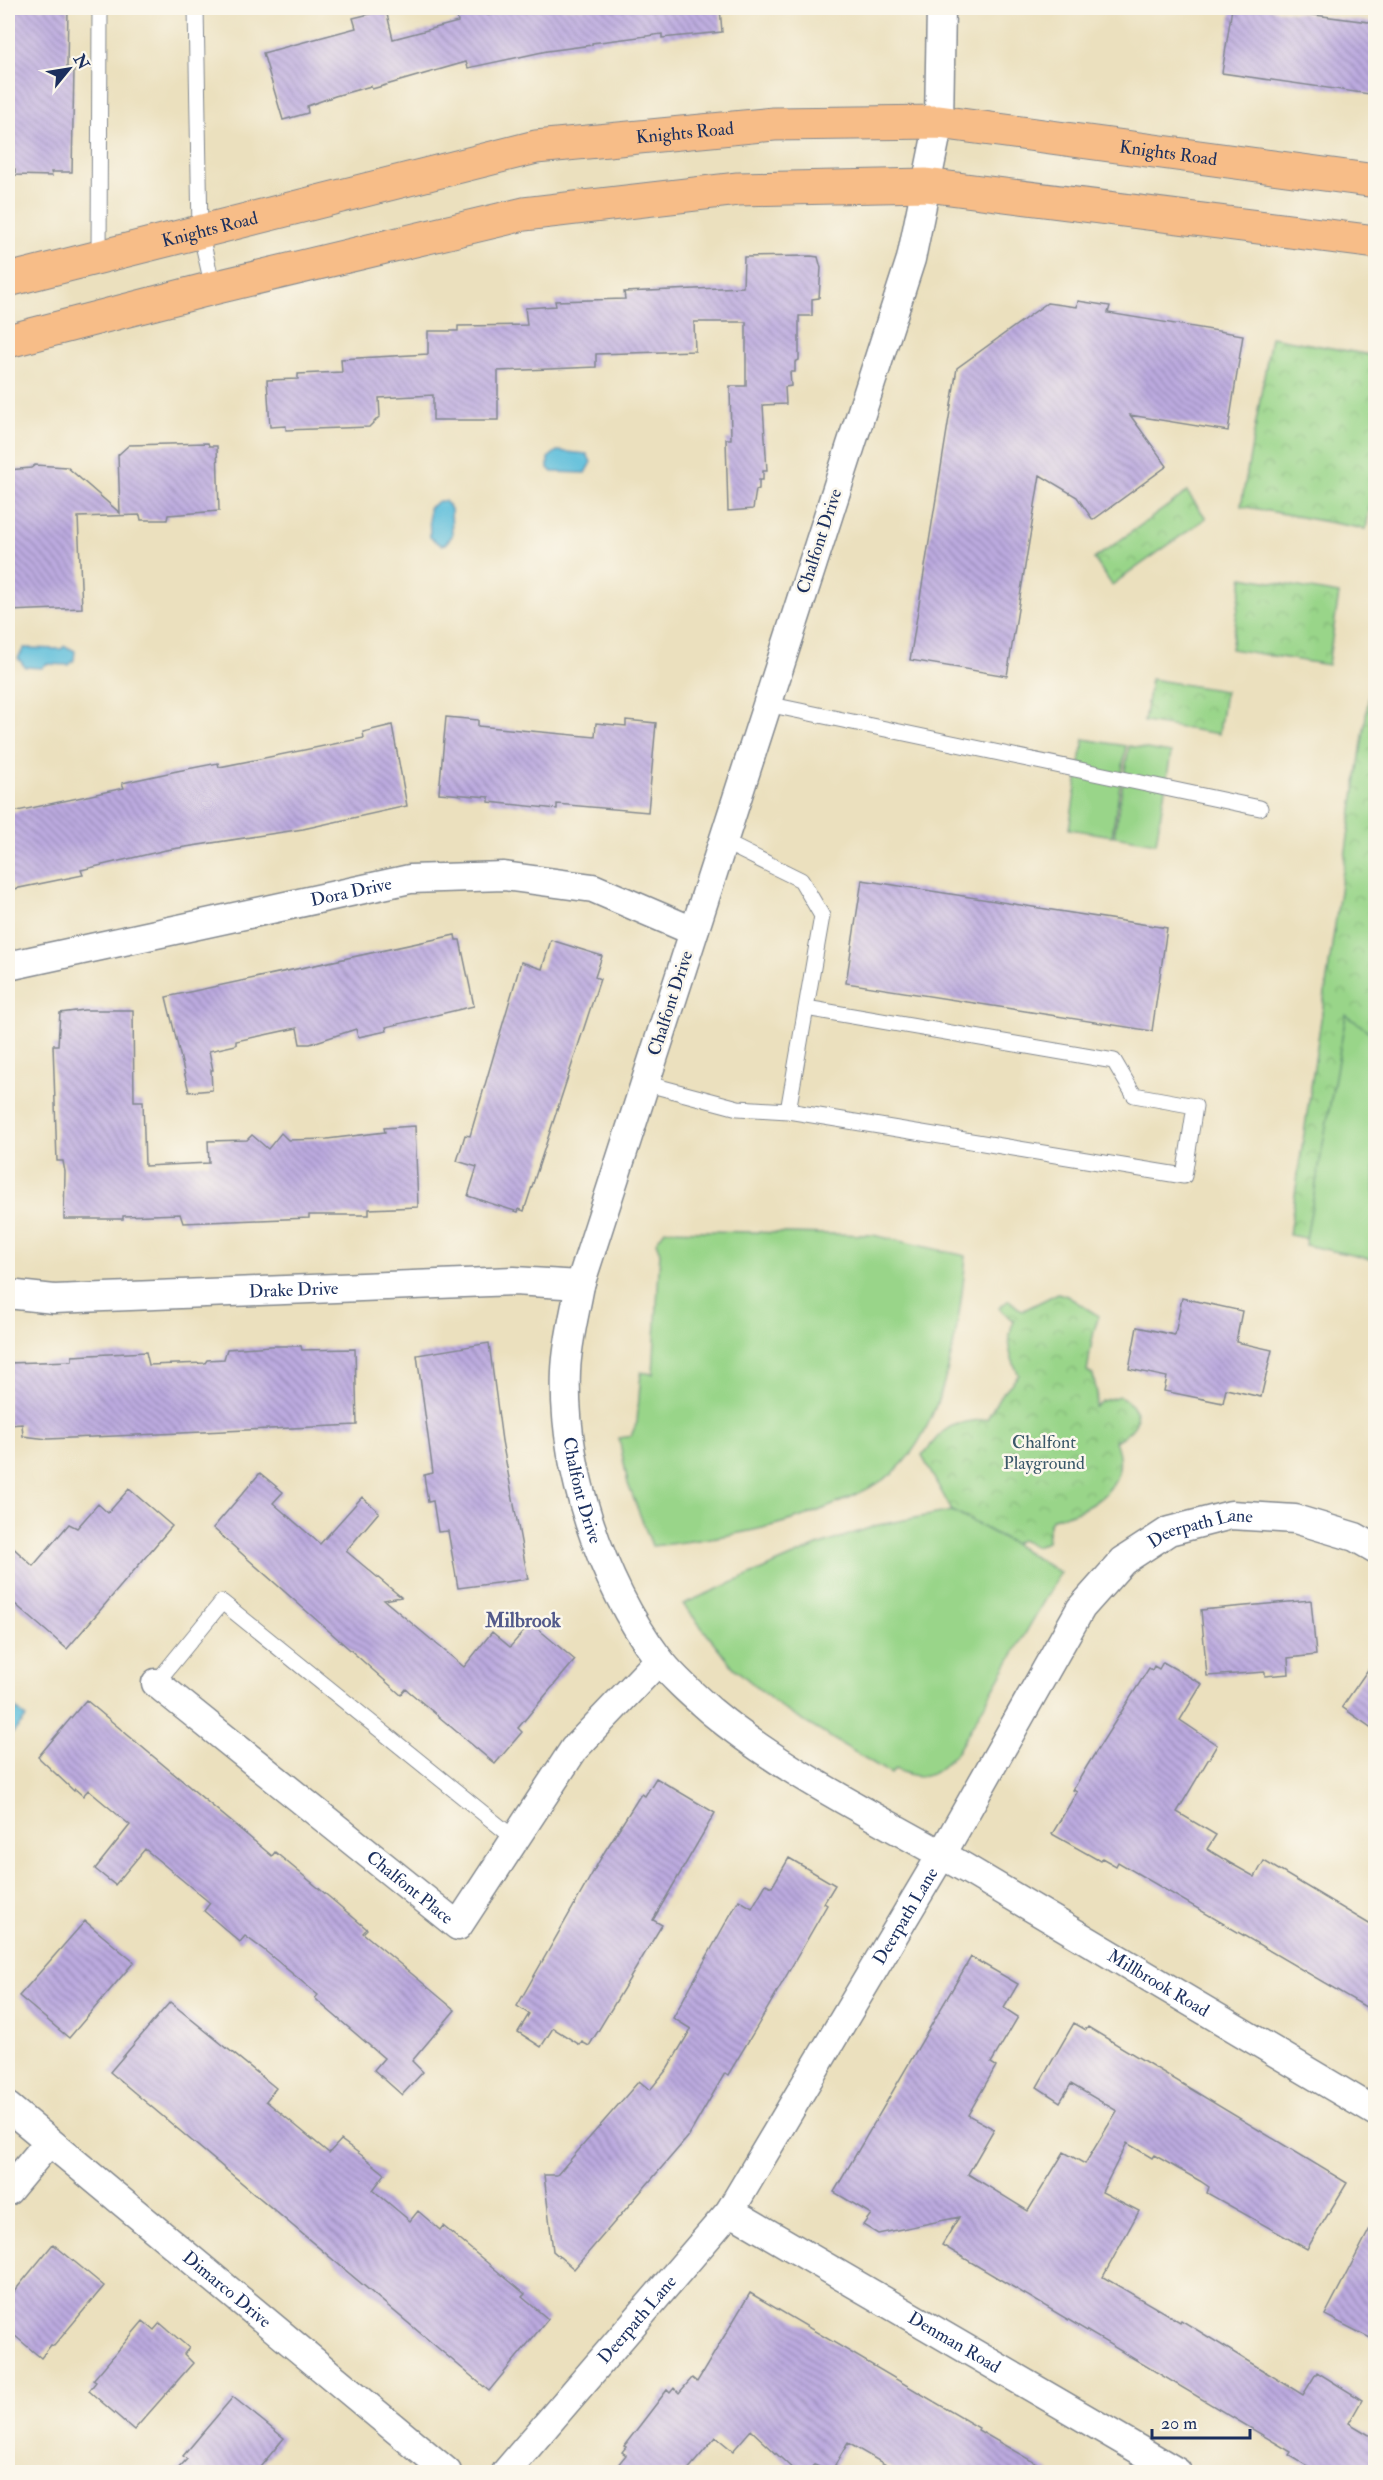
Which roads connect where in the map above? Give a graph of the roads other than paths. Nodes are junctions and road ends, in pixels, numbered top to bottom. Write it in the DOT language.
graph roads {
  1 [pos="100,8"];
  2 [pos="196,8"];
  3 [pos="941,8"];
  4 [pos="939,122"];
  5 [pos="1376,181"];
  6 [pos="926,185"];
  7 [pos="200,231"];
  8 [pos="1376,242"];
  9 [pos="99,257"];
  10 [pos="8,279"];
  11 [pos="213,288"];
  12 [pos="8,341"];
  13 [pos="766,704"];
  14 [pos="1260,808"];
  15 [pos="722,841"];
  16 [pos="693,931"];
  17 [pos="8,966"];
  18 [pos="806,1008"];
  19 [pos="644,1083"];
  20 [pos="788,1111"];
  21 [pos="580,1285"];
  22 [pos="8,1294"];
  23 [pos="1376,1549"];
  24 [pos="659,1660"];
  25 [pos="156,1683"];
  26 [pos="515,1839"];
  27 [pos="942,1854"];
  28 [pos="8,2108"];
  29 [pos="1376,2112"];
  30 [pos="48,2143"];
  31 [pos="8,2191"];
  32 [pos="730,2211"];
  33 [pos="447,2472"];
  34 [pos="506,2472"];
  35 [pos="1177,2472"];
  1 -- 9 [label="lane"];
  2 -- 7 [label="lane"];
  3 -- 4 [label="street, Chalfont Drive"];
  4 -- 5 [label="main road, Knights Road"];
  4 -- 6 [label="street, Chalfont Drive"];
  4 -- 7 [label="main road, Knights Road"];
  6 -- 8 [label="main road"];
  6 -- 11 [label="main road"];
  6 -- 13 [label="street, Chalfont Drive"];
  7 -- 9 [label="main road, Knights Road"];
  7 -- 11 [label="lane"];
  9 -- 10 [label="main road, Knights Road"];
  11 -- 12 [label="main road"];
  13 -- 14 [label="lane"];
  13 -- 15 [label="street, Chalfont Drive"];
  15 -- 16 [label="street, Chalfont Drive"];
  15 -- 18 [label="lane"];
  16 -- 17 [label="street, Dora Drive"];
  16 -- 19 [label="street, Chalfont Drive"];
  18 -- 20 [label="lane"];
  18 -- 20 [label="lane"];
  19 -- 20 [label="lane"];
  19 -- 21 [label="street, Chalfont Drive"];
  21 -- 22 [label="street, Drake Drive"];
  21 -- 24 [label="street, Chalfont Drive"];
  23 -- 27 [label="street, Deerpath Lane"];
  24 -- 26 [label="street, Chalfont Place"];
  24 -- 27 [label="street, Chalfont Drive"];
  25 -- 26 [label="lane"];
  25 -- 26 [label="street, Chalfont Place"];
  27 -- 29 [label="street, Millbrook Road"];
  27 -- 32 [label="street, Deerpath Lane"];
  28 -- 30 [label="street, Dimarco Drive"];
  30 -- 31 [label="street"];
  30 -- 33 [label="street, Dimarco Drive"];
  32 -- 34 [label="street, Deerpath Lane"];
  32 -- 35 [label="street, Denman Road"];
}
